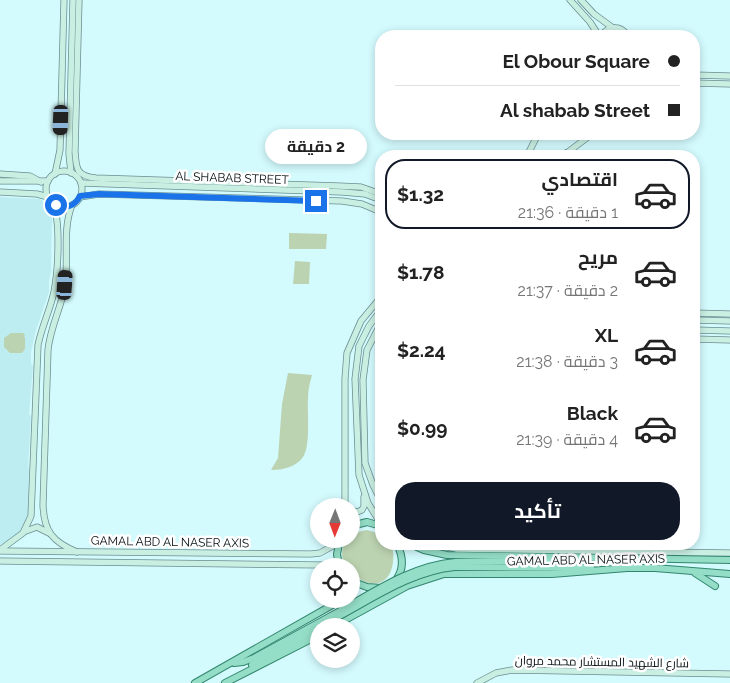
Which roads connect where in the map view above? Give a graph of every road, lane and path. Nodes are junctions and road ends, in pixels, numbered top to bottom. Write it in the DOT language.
graph roads {
  1 [pos="64,0"];
  2 [pos="74,0"];
  3 [pos="79,0"];
  4 [pos="570,0"];
  5 [pos="581,0"];
  6 [pos="613,28"];
  7 [pos="596,30"];
  8 [pos="608,30"];
  9 [pos="622,30"];
  10 [pos="700,75"];
  11 [pos="730,76"];
  12 [pos="700,82"];
  13 [pos="730,84"];
  14 [pos="584,140"];
  15 [pos="571,150"];
  16 [pos="71,173"];
  17 [pos="0,174"];
  18 [pos="56,174"];
  19 [pos="0,181"];
  20 [pos="45,182"];
  21 [pos="81,184"];
  22 [pos="0,192"];
  23 [pos="342,192"];
  24 [pos="375,192"];
  25 [pos="80,196"];
  26 [pos="48,197"];
  27 [pos="375,198"];
  28 [pos="342,202"];
  29 [pos="53,204"];
  30 [pos="72,205"];
  31 [pos="375,209"];
  32 [pos="375,304"];
  33 [pos="700,313"];
  34 [pos="730,314"];
  35 [pos="375,319"];
  36 [pos="700,320"];
  37 [pos="730,321"];
  38 [pos="700,330"];
  39 [pos="730,331"];
  40 [pos="375,333"];
  41 [pos="700,339"];
  42 [pos="730,340"];
  43 [pos="364,428"];
  44 [pos="357,438"];
  45 [pos="34,479"];
  46 [pos="44,479"];
  47 [pos="375,489"];
  48 [pos="364,493"];
  49 [pos="346,498"];
  50 [pos="360,511"];
  51 [pos="375,514"];
  52 [pos="360,524"];
  53 [pos="375,524"];
  54 [pos="23,532"];
  55 [pos="50,534"];
  56 [pos="327,548"];
  57 [pos="399,550"];
  58 [pos="424,550"];
  59 [pos="471,550"];
  60 [pos="0,551"];
  61 [pos="77,552"];
  62 [pos="320,552"];
  63 [pos="120,553"];
  64 [pos="132,553"];
  65 [pos="520,553"];
  66 [pos="730,553"];
  67 [pos="566,554"];
  68 [pos="602,557"];
  69 [pos="323,558"];
  70 [pos="730,560"];
  71 [pos="0,561"];
  72 [pos="119,563"];
  73 [pos="134,563"];
  74 [pos="310,565"];
  75 [pos="598,570"];
  76 [pos="692,571"];
  77 [pos="730,574"];
  78 [pos="394,582"];
  79 [pos="413,583"];
  80 [pos="360,585"];
  81 [pos="716,586"];
  82 [pos="370,588"];
  83 [pos="327,608"];
  84 [pos="354,608"];
  85 [pos="354,615"];
  86 [pos="337,618"];
  87 [pos="349,618"];
  88 [pos="310,633"];
  89 [pos="310,640"];
  90 [pos="232,662"];
  91 [pos="244,674"];
  92 [pos="730,674"];
  93 [pos="195,683"];
  94 [pos="225,683"];
  95 [pos="477,683"];
  1 -- 18 [label="main road"];
  2 -- 16 [label="main road"];
  3 -- 24 [label="main road"];
  4 -- 7 [label="main road"];
  5 -- 6 [label="main road"];
  6 -- 8 [label="main road"];
  6 -- 9 [label="main road"];
  10 -- 11 [label="main road"];
  12 -- 13 [label="main road"];
  14 -- 15 [label="main road"];
  16 -- 18 [label="main road"];
  16 -- 21 [label="main road"];
  17 -- 20 [label="main road"];
  18 -- 20 [label="main road"];
  19 -- 20 [label="main road"];
  20 -- 26 [label="main road"];
  21 -- 23 [label="main road, AL SHABAB STREET"];
  21 -- 25 [label="main road"];
  22 -- 26 [label="main road"];
  23 -- 27 [label="main road, AL SHABAB STREET"];
  23 -- 28 [label="main road"];
  25 -- 28 [label="main road, AL SHABAB STREET"];
  25 -- 30 [label="main road"];
  26 -- 29 [label="main road"];
  28 -- 31 [label="main road, AL SHABAB STREET"];
  29 -- 30 [label="main road"];
  29 -- 45 [label="main road"];
  30 -- 46 [label="main road"];
  32 -- 49 [label="main road"];
  33 -- 34 [label="main road"];
  35 -- 44 [label="main road"];
  36 -- 37 [label="main road"];
  38 -- 39 [label="main road"];
  40 -- 43 [label="main road"];
  41 -- 42 [label="main road"];
  43 -- 44 [label="main road"];
  43 -- 47 [label="main road"];
  44 -- 48 [label="main road"];
  45 -- 46 [label="main road"];
  45 -- 54 [label="main road"];
  46 -- 55 [label="main road"];
  48 -- 50 [label="main road"];
  48 -- 51 [label="main road"];
  52 -- 53 [label="main road"];
  54 -- 55 [label="main road"];
  54 -- 60 [label="main road"];
  55 -- 61 [label="main road"];
  56 -- 62 [label="main road, GAMAL ABD AL NASER AXIS"];
  57 -- 78 [label="main road"];
  58 -- 65 [label="main road, GAMAL ABD AL NASER AXIS"];
  59 -- 65 [label="main road"];
  60 -- 61 [label="main road, GAMAL ABD AL NASER AXIS"];
  61 -- 63 [label="main road, GAMAL ABD AL NASER AXIS"];
  62 -- 64 [label="main road, GAMAL ABD AL NASER AXIS"];
  62 -- 69 [label="main road"];
  63 -- 64 [label="main road, GAMAL ABD AL NASER AXIS"];
  63 -- 72 [label="main road"];
  64 -- 73 [label="main road"];
  65 -- 67 [label="main road, GAMAL ABD AL NASER AXIS"];
  66 -- 67 [label="main road"];
  67 -- 68 [label="main road, GAMAL ABD AL NASER AXIS"];
  68 -- 70 [label="main road, GAMAL ABD AL NASER AXIS"];
  68 -- 90 [label="main road, bridge"];
  71 -- 72 [label="main road, GAMAL ABD AL NASER AXIS"];
  72 -- 73 [label="main road, GAMAL ABD AL NASER AXIS"];
  73 -- 74 [label="main road, GAMAL ABD AL NASER AXIS"];
  75 -- 76 [label="main road, GAMAL ABD AL NASER AXIS"];
  75 -- 79 [label="main road, GAMAL ABD AL NASER AXIS"];
  75 -- 86 [label="main road, bridge"];
  76 -- 77 [label="main road, GAMAL ABD AL NASER AXIS"];
  76 -- 81 [label="main road"];
  78 -- 79 [label="main road"];
  78 -- 82 [label="main road"];
  79 -- 85 [label="main road, GAMAL ABD AL NASER AXIS"];
  80 -- 82 [label="main road"];
  82 -- 85 [label="main road"];
  83 -- 90 [label="main road"];
  84 -- 85 [label="main road"];
  85 -- 87 [label="main road, GAMAL ABD AL NASER AXIS"];
  88 -- 91 [label="main road"];
  89 -- 91 [label="main road"];
  90 -- 93 [label="main road"];
  91 -- 94 [label="main road"];
  92 -- 95 [label="main road, شارع الشهيد المستشار محمد مروان"];
}
